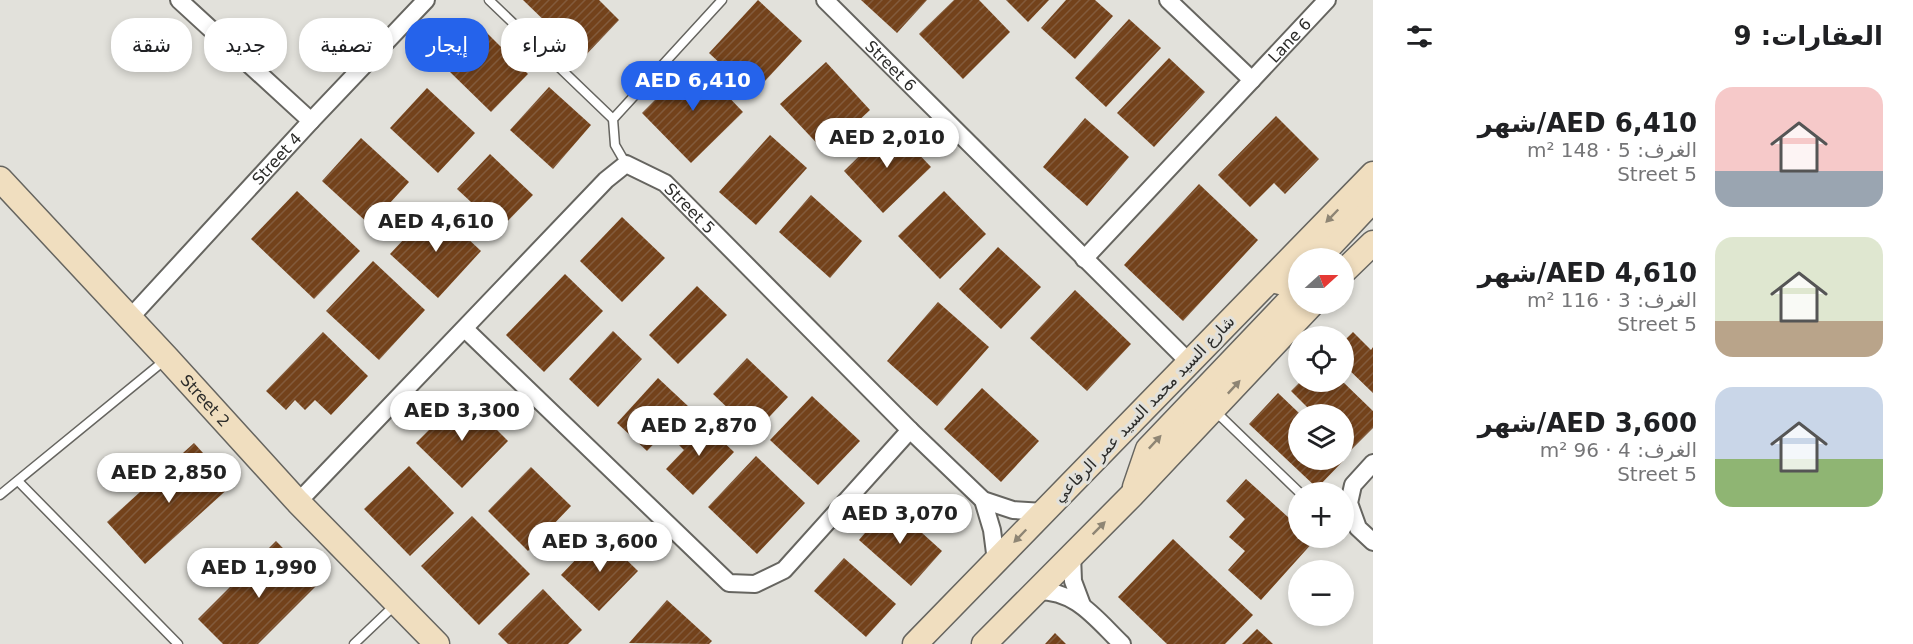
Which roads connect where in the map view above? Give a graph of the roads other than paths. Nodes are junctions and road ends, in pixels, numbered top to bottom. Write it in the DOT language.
graph roads {
  1 [pos="180,0"];
  2 [pos="426,0"];
  3 [pos="489,0"];
  4 [pos="722,0"];
  5 [pos="825,0"];
  6 [pos="1168,0"];
  7 [pos="1328,0"];
  8 [pos="1252,80"];
  9 [pos="613,119"];
  10 [pos="311,121"];
  11 [pos="626,164"];
  12 [pos="1373,174"];
  13 [pos="0,179"];
  14 [pos="1373,200"];
  15 [pos="1372,244"];
  16 [pos="1328,248"];
  17 [pos="1084,260"];
  18 [pos="1354,261"];
  19 [pos="1271,280"];
  20 [pos="1303,314"];
  21 [pos="129,319"];
  22 [pos="465,329"];
  23 [pos="167,358"];
  24 [pos="1190,363"];
  25 [pos="1213,409"];
  26 [pos="910,430"];
  27 [pos="1373,464"];
  28 [pos="18,481"];
  29 [pos="1289,482"];
  30 [pos="1354,484"];
  31 [pos="0,495"];
  32 [pos="1132,495"];
  33 [pos="983,500"];
  34 [pos="298,502"];
  35 [pos="1044,512"];
  36 [pos="1354,523"];
  37 [pos="1373,543"];
  38 [pos="1072,555"];
  39 [pos="996,561"];
  40 [pos="1036,591"];
  41 [pos="396,604"];
  42 [pos="1082,605"];
  43 [pos="178,644"];
  44 [pos="354,644"];
  45 [pos="437,644"];
  46 [pos="915,644"];
  47 [pos="984,644"];
  48 [pos="1122,644"];
  1 -- 10 [label="street"];
  2 -- 10 [label="street, Street 4"];
  3 -- 9 [label="lane"];
  4 -- 9 [label="lane"];
  5 -- 17 [label="street, Street 6"];
  6 -- 8 [label="street"];
  7 -- 8 [label="street, Lane 6"];
  8 -- 17 [label="street"];
  9 -- 11 [label="lane"];
  10 -- 21 [label="street, Street 4"];
  11 -- 22 [label="street"];
  11 -- 26 [label="street, Street 5"];
  12 -- 19 [label="street, شارع السيد محمد السيد عمر الرفاعي, one-way"];
  13 -- 21 [label="street, Street 2"];
  14 -- 16 [label="street"];
  15 -- 18 [label="street"];
  17 -- 24 [label="street, Street 6"];
  19 -- 24 [label="street, شارع السيد محمد السيد عمر الرفاعي"];
  32 -- 19 [label="street, one-way"];
  25 -- 20 [label="street, one-way"];
  21 -- 23 [label="street, Street 2"];
  22 -- 26 [label="street"];
  22 -- 34 [label="street"];
  23 -- 28 [label="lane"];
  23 -- 34 [label="street, Street 2"];
  24 -- 35 [label="street, شارع السيد محمد السيد عمر الرفاعي"];
  25 -- 29 [label="lane"];
  25 -- 32 [label="street"];
  26 -- 33 [label="street, Street 5"];
  27 -- 30 [label="street"];
  28 -- 31 [label="lane"];
  28 -- 43 [label="lane"];
  38 -- 32 [label="street, one-way"];
  33 -- 35 [label="street, Street 5"];
  33 -- 39 [label="street, Street 5"];
  34 -- 41 [label="street, Street 2"];
  35 -- 39 [label="street, شارع السيد محمد السيد عمر الرفاعي, one-way"];
  36 -- 37 [label="street"];
  38 -- 40 [label="street"];
  38 -- 42 [label="street"];
  39 -- 46 [label="street, شارع السيد محمد السيد عمر الرفاعي"];
  40 -- 42 [label="street"];
  40 -- 47 [label="street"];
  41 -- 44 [label="lane"];
  41 -- 45 [label="street, Street 2"];
  42 -- 48 [label="street"];
}
